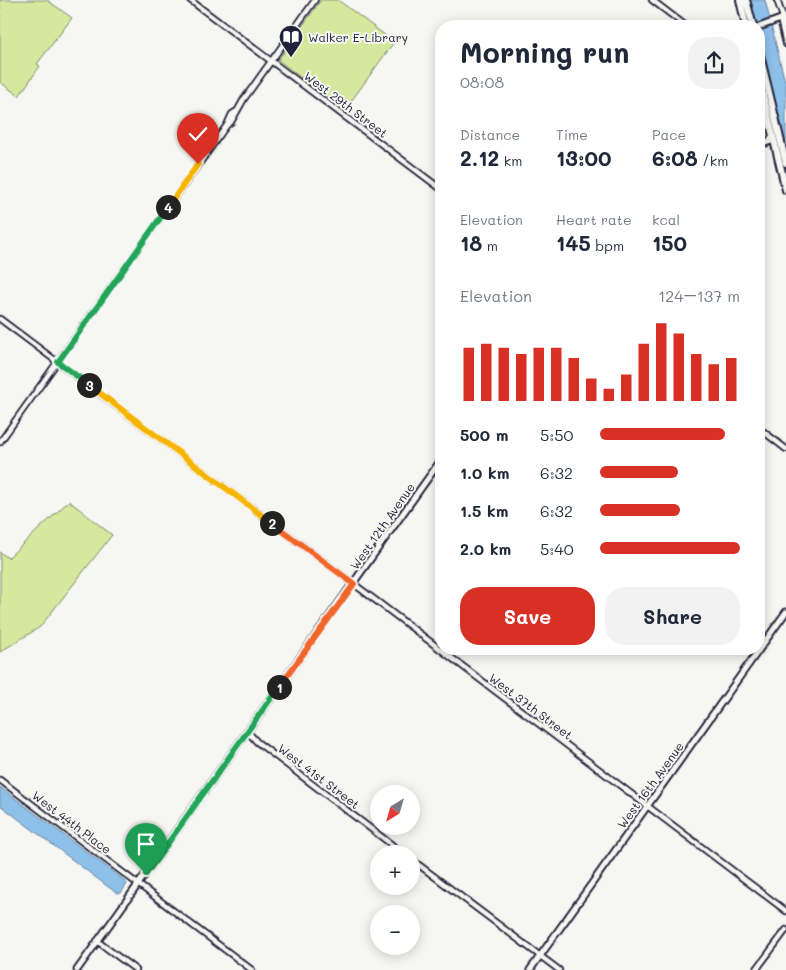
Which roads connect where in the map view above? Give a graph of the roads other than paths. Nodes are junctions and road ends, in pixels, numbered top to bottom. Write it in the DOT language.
graph roads {
  1 [pos="190,0"];
  2 [pos="315,0"];
  3 [pos="652,0"];
  4 [pos="740,0"];
  5 [pos="746,0"];
  6 [pos="777,0"];
  7 [pos="781,18"];
  8 [pos="678,20"];
  9 [pos="745,20"];
  10 [pos="751,20"];
  11 [pos="765,25"];
  12 [pos="786,26"];
  13 [pos="786,44"];
  14 [pos="271,61"];
  15 [pos="765,76"];
  16 [pos="765,103"];
  17 [pos="773,136"];
  18 [pos="765,143"];
  19 [pos="777,152"];
  20 [pos="786,164"];
  21 [pos="435,184"];
  22 [pos="786,190"];
  23 [pos="0,319"];
  24 [pos="58,362"];
  25 [pos="765,432"];
  26 [pos="0,442"];
  27 [pos="786,448"];
  28 [pos="435,469"];
  29 [pos="354,584"];
  30 [pos="786,612"];
  31 [pos="765,641"];
  32 [pos="435,646"];
  33 [pos="447,655"];
  34 [pos="755,655"];
  35 [pos="247,731"];
  36 [pos="0,780"];
  37 [pos="647,807"];
  38 [pos="392,845"];
  39 [pos="420,866"];
  40 [pos="138,884"];
  41 [pos="786,911"];
  42 [pos="786,930"];
  43 [pos="97,941"];
  44 [pos="540,956"];
  45 [pos="245,965"];
  46 [pos="77,970"];
  47 [pos="136,970"];
  48 [pos="241,970"];
  49 [pos="252,970"];
  50 [pos="530,970"];
  51 [pos="559,970"];
  52 [pos="756,970"];
  1 -- 14 [label="street, West 29th Street"];
  2 -- 14 [label="street"];
  3 -- 8 [label="street"];
  4 -- 9 [label="highway"];
  5 -- 10 [label="highway"];
  6 -- 7 [label="street"];
  7 -- 11 [label="main road"];
  7 -- 12 [label="street"];
  7 -- 13 [label="street"];
  14 -- 21 [label="street, West 29th Street"];
  14 -- 24 [label="street"];
  15 -- 20 [label="highway"];
  16 -- 17 [label="highway"];
  17 -- 18 [label="highway"];
  17 -- 19 [label="highway"];
  19 -- 20 [label="highway"];
  19 -- 22 [label="highway"];
  23 -- 24 [label="street, West 37th Street"];
  24 -- 26 [label="street"];
  24 -- 29 [label="street, West 37th Street"];
  25 -- 27 [label="street"];
  28 -- 29 [label="main road, West 12th Avenue"];
  29 -- 32 [label="street, West 37th Street"];
  29 -- 35 [label="main road, West 12th Avenue"];
  30 -- 31 [label="main road, West 16th Avenue"];
  33 -- 37 [label="street, West 37th Street"];
  34 -- 37 [label="main road, West 16th Avenue"];
  35 -- 38 [label="street, West 41st Street"];
  35 -- 40 [label="main road, West 12th Avenue"];
  36 -- 40 [label="street, West 44th Place"];
  37 -- 41 [label="street, West 37th Street"];
  37 -- 44 [label="main road, West 16th Avenue"];
  39 -- 44 [label="street"];
  40 -- 43 [label="main road, West 12th Avenue"];
  40 -- 45 [label="street, West 44th Place"];
  42 -- 52 [label="street"];
  43 -- 46 [label="main road, West 12th Avenue"];
  43 -- 47 [label="street"];
  44 -- 50 [label="main road, West 16th Avenue"];
  44 -- 51 [label="street"];
  45 -- 48 [label="street"];
  45 -- 49 [label="street, West 44th Place"];
}
